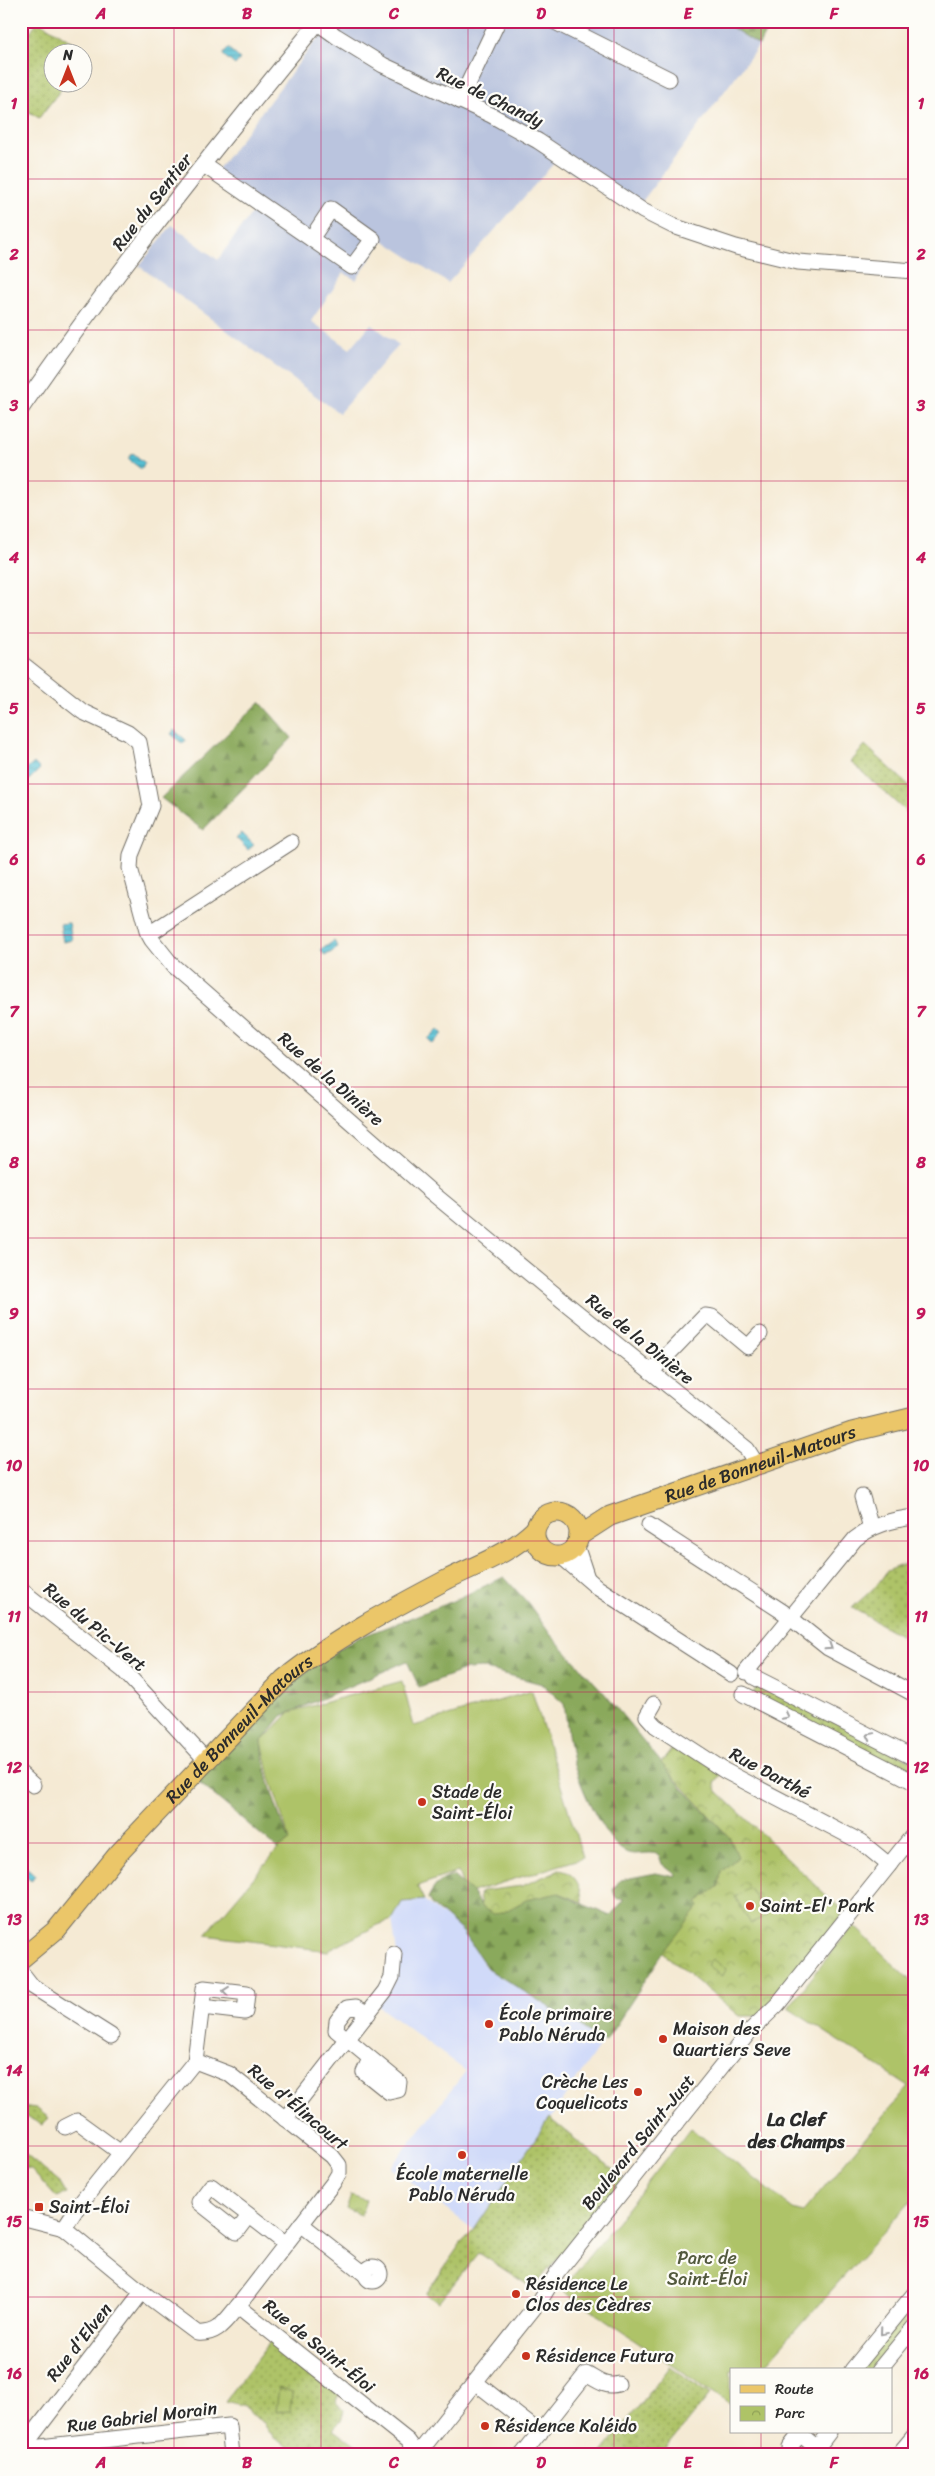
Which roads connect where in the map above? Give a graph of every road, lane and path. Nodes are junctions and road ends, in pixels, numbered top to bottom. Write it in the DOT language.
graph roads {
  1 [pos="498,21"];
  2 [pos="553,21"];
  3 [pos="317,22"];
  4 [pos="669,79"];
  5 [pos="460,101"];
  6 [pos="204,165"];
  7 [pos="311,239"];
  8 [pos="914,271"];
  9 [pos="21,409"];
  10 [pos="21,663"];
  11 [pos="291,842"];
  12 [pos="149,934"];
  13 [pos="760,1334"];
  14 [pos="651,1372"];
  15 [pos="914,1418"];
  16 [pos="757,1465"];
  17 [pos="862,1497"];
  18 [pos="610,1516"];
  19 [pos="572,1517"];
  20 [pos="914,1517"];
  21 [pos="648,1525"];
  22 [pos="871,1528"];
  23 [pos="534,1530"];
  24 [pos="572,1545"];
  25 [pos="540,1548"];
  26 [pos="501,1556"];
  27 [pos="21,1590"];
  28 [pos="790,1618"];
  29 [pos="744,1674"];
  30 [pos="914,1694"];
  31 [pos="654,1704"];
  32 [pos="914,1758"];
  33 [pos="206,1760"];
  34 [pos="21,1774"];
  35 [pos="914,1782"];
  36 [pos="33,1785"];
  37 [pos="914,1834"];
  38 [pos="890,1865"];
  39 [pos="394,1954"];
  40 [pos="21,1959"];
  41 [pos="21,1972"];
  42 [pos="202,2007"];
  43 [pos="112,2036"];
  44 [pos="348,2040"];
  45 [pos="370,2059"];
  46 [pos="196,2061"];
  47 [pos="285,2119"];
  48 [pos="65,2127"];
  49 [pos="121,2154"];
  50 [pos="249,2216"];
  51 [pos="21,2217"];
  52 [pos="301,2224"];
  53 [pos="64,2228"];
  54 [pos="285,2243"];
  55 [pos="366,2275"];
  56 [pos="142,2292"];
  57 [pos="914,2294"];
  58 [pos="238,2306"];
  59 [pos="914,2327"];
  60 [pos="854,2368"];
  61 [pos="881,2368"];
  62 [pos="475,2382"];
  63 [pos="618,2384"];
  64 [pos="540,2433"];
  65 [pos="800,2434"];
  66 [pos="802,2434"];
  67 [pos="827,2434"];
  68 [pos="912,2443"];
  69 [pos="27,2445"];
  70 [pos="814,2451"];
  71 [pos="232,2455"];
  72 [pos="418,2455"];
  73 [pos="522,2455"];
  74 [pos="791,2455"];
  75 [pos="898,2455"];
  1 -- 5 [label="street"];
  2 -- 4 [label="street"];
  3 -- 5 [label="street, Rue de Chandy"];
  3 -- 6 [label="street, Rue du Sentier"];
  5 -- 8 [label="street, Rue de Chandy"];
  6 -- 7 [label="street"];
  6 -- 9 [label="street, Rue du Sentier"];
  10 -- 12 [label="street, Rue de la Dinière"];
  11 -- 12 [label="street"];
  12 -- 14 [label="street, Rue de la Dinière"];
  13 -- 14 [label="street"];
  14 -- 16 [label="street, Rue de la Dinière"];
  15 -- 16 [label="main road, Rue de Bonneuil-Matours"];
  16 -- 18 [label="main road, Rue de Bonneuil-Matours"];
  17 -- 22 [label="street"];
  18 -- 19 [label="main road, Rue de Bonneuil-Matours"];
  18 -- 24 [label="main road, Rue de Bonneuil-Matours"];
  19 -- 23 [label="main road"];
  19 -- 24 [label="main road"];
  20 -- 22 [label="street"];
  21 -- 28 [label="street"];
  22 -- 28 [label="street"];
  23 -- 25 [label="main road"];
  23 -- 26 [label="main road, Rue de Bonneuil-Matours"];
  24 -- 25 [label="main road"];
  24 -- 29 [label="street"];
  25 -- 26 [label="main road, Rue de Bonneuil-Matours"];
  26 -- 33 [label="main road, Rue de Bonneuil-Matours"];
  27 -- 33 [label="street, Rue du Pic-Vert"];
  28 -- 29 [label="street"];
  28 -- 30 [label="street, one-way"];
  32 -- 29 [label="street, one-way"];
  29 -- 35 [label="street, one-way"];
  31 -- 38 [label="street, Rue Darthé"];
  33 -- 40 [label="main road, Rue de Bonneuil-Matours"];
  34 -- 36 [label="street"];
  37 -- 38 [label="street, Boulevard Saint-Just"];
  38 -- 62 [label="street, Boulevard Saint-Just"];
  39 -- 44 [label="street"];
  41 -- 43 [label="street"];
  42 -- 42 [label="street, one-way"];
  42 -- 46 [label="street"];
  44 -- 45 [label="street"];
  44 -- 47 [label="street"];
  46 -- 47 [label="street, Rue d'Élincourt"];
  46 -- 49 [label="street"];
  47 -- 52 [label="street, Rue d'Élincourt"];
  48 -- 49 [label="street"];
  49 -- 53 [label="street"];
  50 -- 54 [label="street"];
  51 -- 53 [label="street, Rue de Saint-Éloi"];
  52 -- 54 [label="street, Rue d'Élincourt"];
  52 -- 55 [label="street"];
  53 -- 56 [label="street, Rue de Saint-Éloi"];
  54 -- 58 [label="street, Rue d'Élincourt"];
  56 -- 58 [label="street, Rue de Saint-Éloi"];
  56 -- 69 [label="street, Rue d'Elven"];
  57 -- 60 [label="street, one-way"];
  58 -- 72 [label="street, Rue de Saint-Éloi"];
  59 -- 61 [label="street"];
  62 -- 64 [label="street"];
  62 -- 72 [label="street, Boulevard Saint-Just"];
  63 -- 64 [label="street"];
  64 -- 73 [label="street"];
  65 -- 74 [label="street"];
  66 -- 70 [label="street"];
  67 -- 70 [label="street"];
  68 -- 75 [label="street"];
  69 -- 71 [label="street, Rue Gabriel Morain"];
}
